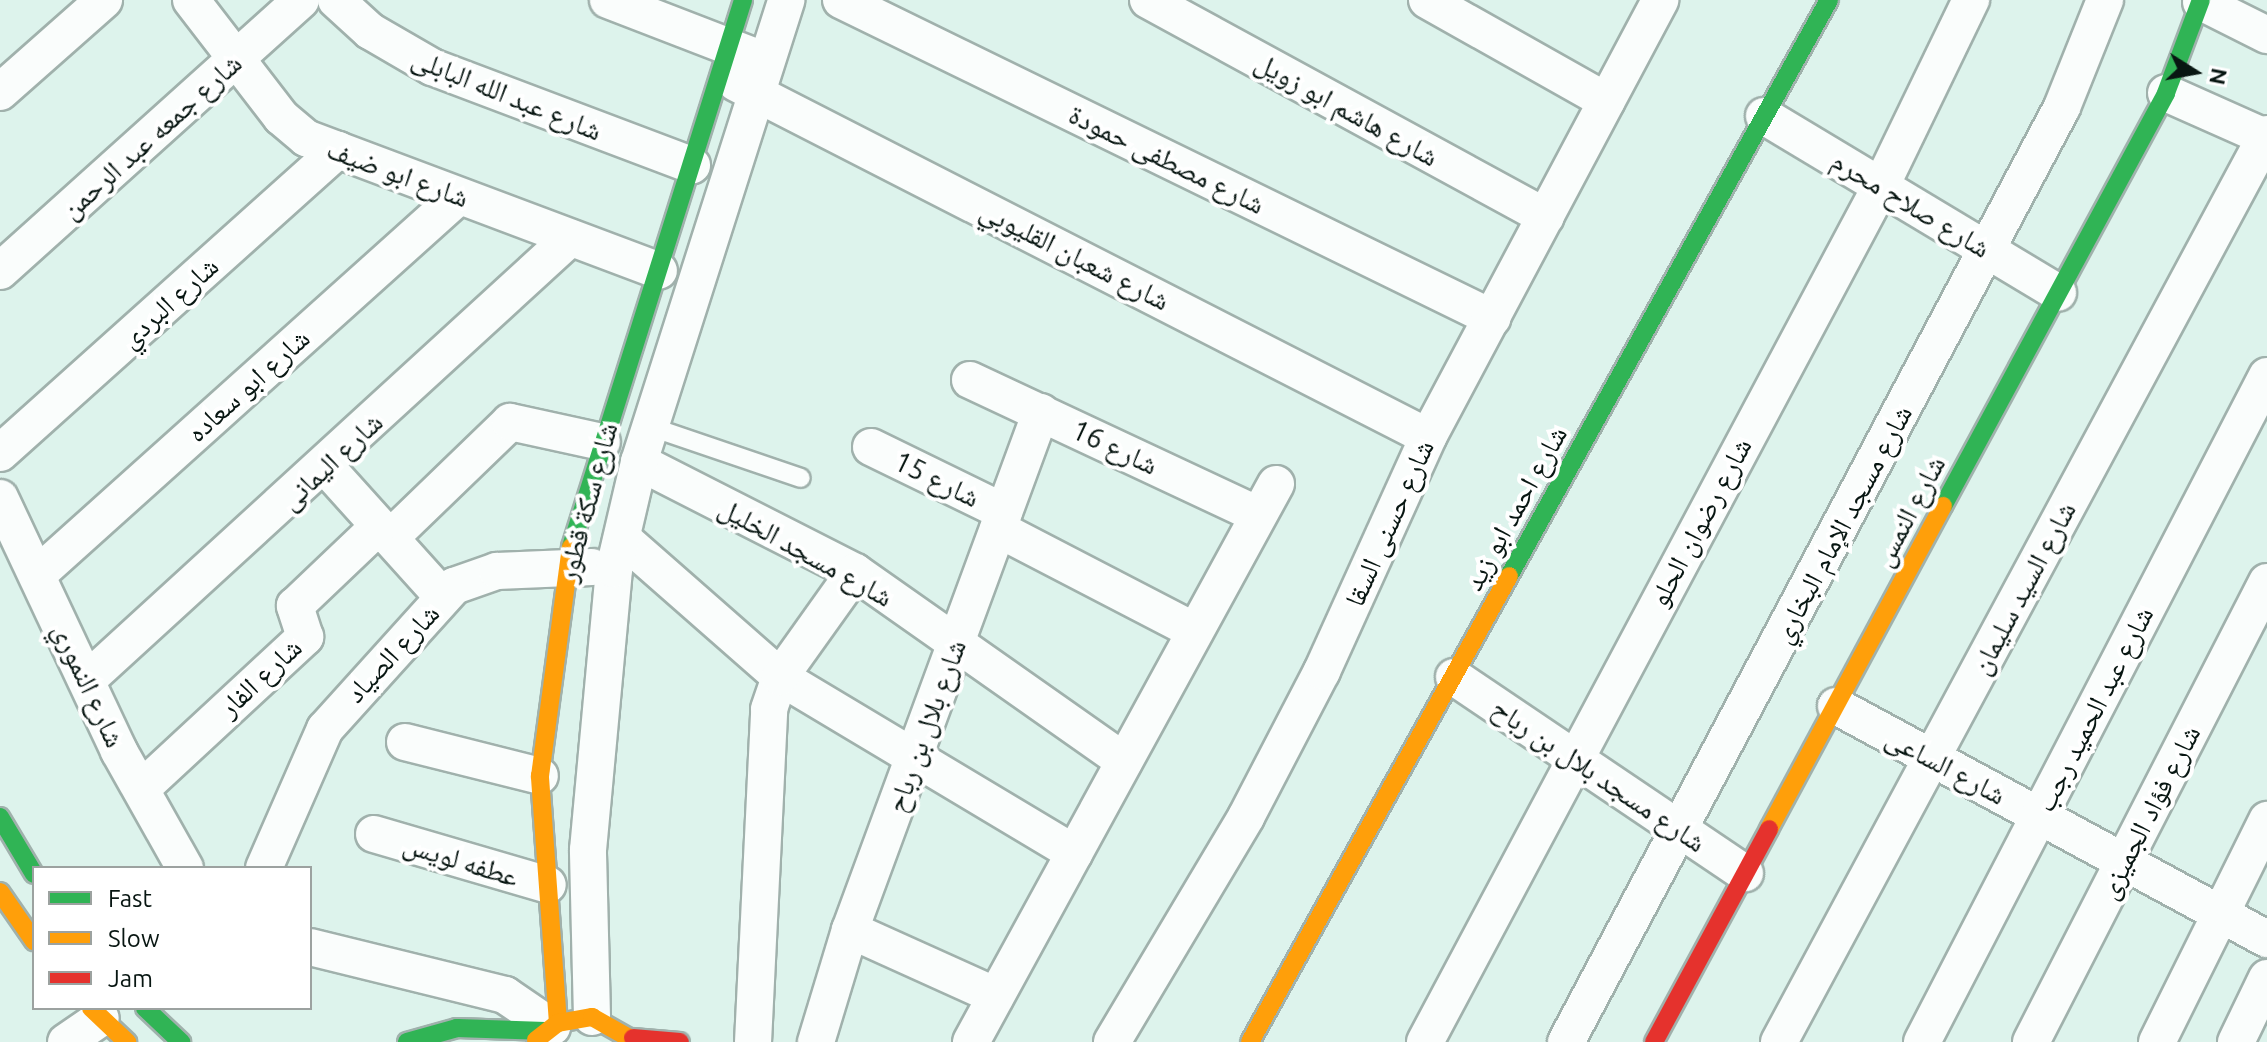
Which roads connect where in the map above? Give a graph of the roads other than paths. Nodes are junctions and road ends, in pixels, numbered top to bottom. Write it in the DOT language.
graph roads {
  1 [pos="104,0"];
  2 [pos="191,0"];
  3 [pos="301,0"];
  4 [pos="336,0"];
  5 [pos="608,0"];
  6 [pos="743,0"];
  7 [pos="786,0"];
  8 [pos="841,0"];
  9 [pos="1148,0"];
  10 [pos="1427,0"];
  11 [pos="1660,0"];
  12 [pos="1829,0"];
  13 [pos="1971,0"];
  14 [pos="2105,0"];
  15 [pos="2201,1"];
  16 [pos="2267,35"];
  17 [pos="236,59"];
  18 [pos="724,62"];
  19 [pos="761,76"];
  20 [pos="0,92"];
  21 [pos="2166,93"];
  22 [pos="1606,101"];
  23 [pos="1764,116"];
  24 [pos="2266,137"];
  25 [pos="338,150"];
  26 [pos="692,165"];
  27 [pos="1881,186"];
  28 [pos="459,196"];
  29 [pos="1546,217"];
  30 [pos="570,238"];
  31 [pos="1987,250"];
  32 [pos="0,271"];
  33 [pos="659,271"];
  34 [pos="2058,293"];
  35 [pos="1492,318"];
  36 [pos="2267,376"];
  37 [pos="970,380"];
  38 [pos="1041,412"];
  39 [pos="651,427"];
  40 [pos="1428,437"];
  41 [pos="602,442"];
  42 [pos="871,447"];
  43 [pos="0,453"];
  44 [pos="639,462"];
  45 [pos="326,467"];
  46 [pos="801,478"];
  47 [pos="1276,484"];
  48 [pos="0,498"];
  49 [pos="1258,515"];
  50 [pos="1001,520"];
  51 [pos="385,532"];
  52 [pos="618,553"];
  53 [pos="566,565"];
  54 [pos="855,572"];
  55 [pos="37,575"];
  56 [pos="2267,582"];
  57 [pos="443,597"];
  58 [pos="1195,631"];
  59 [pos="956,642"];
  60 [pos="780,677"];
  61 [pos="1454,677"];
  62 [pos="87,680"];
  63 [pos="1836,706"];
  64 [pos="405,742"];
  65 [pos="915,756"];
  66 [pos="1573,757"];
  67 [pos="1932,758"];
  68 [pos="1124,761"];
  69 [pos="540,776"];
  70 [pos="141,789"];
  71 [pos="2039,816"];
  72 [pos="0,817"];
  73 [pos="2267,820"];
  74 [pos="1680,829"];
  75 [pos="374,834"];
  76 [pos="1074,853"];
  77 [pos="2124,862"];
  78 [pos="184,866"];
  79 [pos="265,866"];
  80 [pos="32,871"];
  81 [pos="1745,873"];
  82 [pos="548,885"];
  83 [pos="2,901"];
  84 [pos="2221,914"];
  85 [pos="850,930"];
  86 [pos="32,938"];
  87 [pos="2267,939"];
  88 [pos="312,947"];
  89 [pos="2267,978"];
  90 [pos="996,996"];
  91 [pos="147,1010"];
  92 [pos="96,1013"];
  93 [pos="556,1028"];
  94 [pos="635,1040"];
  95 [pos="66,1042"];
  96 [pos="127,1042"];
  97 [pos="181,1042"];
  98 [pos="407,1042"];
  99 [pos="680,1042"];
  100 [pos="753,1042"];
  101 [pos="816,1042"];
  102 [pos="971,1042"];
  103 [pos="1112,1042"];
  104 [pos="1250,1042"];
  105 [pos="1425,1042"];
  106 [pos="1566,1042"];
  107 [pos="1654,1042"];
  108 [pos="1779,1042"];
  109 [pos="1922,1042"];
  110 [pos="2031,1042"];
  111 [pos="2157,1042"];
  112 [pos="2236,1042"];
  1 -- 20 [label="street"];
  2 -- 17 [label="street, شارع ابو ضيف"];
  3 -- 17 [label="street, شارع جمعه عبد الرحمن"];
  4 -- 26 [label="street, شارع عبد الله البابلى"];
  5 -- 18 [label="street, شارع شعبان القليوبي"];
  6 -- 18 [label="street, شارع سكة قطور"];
  7 -- 19 [label="street, شارع سكة قطور"];
  8 -- 35 [label="street, شارع مصطفى حمودة"];
  9 -- 29 [label="street, شارع هاشم ابو زويل"];
  10 -- 22 [label="street"];
  11 -- 22 [label="street, شارع حسنى السقا"];
  12 -- 23 [label="street, شارع احمد ابو زيد"];
  13 -- 27 [label="street, شارع رضوان الحلو"];
  14 -- 31 [label="street, شارع مسجد الإمام البخاري"];
  15 -- 16 [label="street"];
  15 -- 21 [label="street, شارع النمس"];
  17 -- 25 [label="street, شارع ابو ضيف"];
  17 -- 32 [label="street, شارع جمعه عبد الرحمن"];
  18 -- 19 [label="street, شارع شعبان القليوبي"];
  18 -- 26 [label="street, شارع سكة قطور"];
  19 -- 39 [label="street, شارع سكة قطور"];
  19 -- 40 [label="street, شارع شعبان القليوبي"];
  21 -- 24 [label="street"];
  21 -- 34 [label="street, شارع النمس"];
  22 -- 29 [label="street, شارع حسنى السقا"];
  23 -- 27 [label="street, شارع صلاح محرم"];
  23 -- 61 [label="street, شارع احمد ابو زيد"];
  24 -- 67 [label="street, شارع السيد سليمان"];
  25 -- 28 [label="street, شارع ابو ضيف"];
  25 -- 43 [label="street, شارع البردي"];
  26 -- 33 [label="street, شارع سكة قطور"];
  27 -- 31 [label="street, شارع صلاح محرم"];
  27 -- 66 [label="street, شارع رضوان الحلو"];
  28 -- 30 [label="street, شارع ابو ضيف"];
  28 -- 55 [label="street, شارع ابو سعاده"];
  29 -- 35 [label="street, شارع حسنى السقا"];
  30 -- 33 [label="street, شارع ابو ضيف"];
  30 -- 45 [label="street, شارع اليمانى"];
  31 -- 34 [label="street, شارع صلاح محرم"];
  31 -- 74 [label="street, شارع مسجد الإمام البخاري"];
  33 -- 41 [label="street, شارع سكة قطور"];
  34 -- 63 [label="street, شارع النمس"];
  35 -- 40 [label="street, شارع حسنى السقا"];
  36 -- 71 [label="street, شارع عبد الحميد رجب"];
  37 -- 38 [label="street, شارع 16"];
  38 -- 49 [label="street, شارع 16"];
  38 -- 50 [label="street, شارع بلال بن رباح"];
  39 -- 44 [label="street, شارع سكة قطور"];
  39 -- 46 [label="lane"];
  40 -- 103 [label="street, شارع حسنى السقا"];
  41 -- 51 [label="street, شارع الفار"];
  41 -- 53 [label="street, شارع سكة قطور"];
  42 -- 50 [label="street, شارع 15"];
  44 -- 52 [label="street, شارع سكة قطور"];
  44 -- 54 [label="street, شارع مسجد الخليل"];
  45 -- 51 [label="street"];
  45 -- 62 [label="street, شارع اليمانى"];
  47 -- 49 [label="street"];
  48 -- 55 [label="street, شارع النموري"];
  49 -- 58 [label="street"];
  50 -- 58 [label="street, شارع 15"];
  50 -- 59 [label="street, شارع بلال بن رباح"];
  51 -- 57 [label="street"];
  51 -- 70 [label="street, شارع الفار"];
  52 -- 53 [label="street, شارع الصياد"];
  52 -- 60 [label="street"];
  52 -- 93 [label="street, شارع سكة قطور"];
  53 -- 57 [label="street, شارع الصياد"];
  53 -- 69 [label="street, شارع سكة قطور"];
  54 -- 59 [label="street, شارع مسجد الخليل"];
  54 -- 60 [label="street"];
  55 -- 62 [label="street, شارع النموري"];
  56 -- 77 [label="street, شارع فؤاد الجميزى"];
  57 -- 79 [label="street, شارع الصياد"];
  58 -- 68 [label="street"];
  59 -- 65 [label="street, شارع بلال بن رباح"];
  59 -- 68 [label="street, شارع مسجد الخليل"];
  60 -- 65 [label="street"];
  60 -- 100 [label="street"];
  61 -- 66 [label="street, شارع مسجد بلال بن رباح"];
  61 -- 104 [label="street, شارع احمد ابو زيد"];
  62 -- 70 [label="street, شارع النموري"];
  63 -- 67 [label="street, شارع الساعى"];
  63 -- 81 [label="street, شارع النمس"];
  64 -- 69 [label="street"];
  65 -- 76 [label="street"];
  65 -- 85 [label="street, شارع بلال بن رباح"];
  66 -- 74 [label="street, شارع مسجد بلال بن رباح"];
  66 -- 105 [label="street, شارع رضوان الحلو"];
  67 -- 71 [label="street, شارع الساعى"];
  67 -- 108 [label="street, شارع السيد سليمان"];
  68 -- 76 [label="street"];
  69 -- 82 [label="street, شارع سكة قطور"];
  70 -- 78 [label="street, شارع النموري"];
  71 -- 77 [label="street, شارع الساعى"];
  71 -- 109 [label="street, شارع عبد الحميد رجب"];
  72 -- 80 [label="street"];
  73 -- 84 [label="street"];
  74 -- 81 [label="street, شارع مسجد بلال بن رباح"];
  74 -- 106 [label="street, شارع مسجد الإمام البخاري"];
  75 -- 82 [label="street, عطفه لويس"];
  76 -- 90 [label="street"];
  77 -- 84 [label="street, شارع الساعى"];
  77 -- 110 [label="street, شارع فؤاد الجميزى"];
  81 -- 107 [label="street, شارع النمس"];
  82 -- 93 [label="street, شارع سكة قطور"];
  83 -- 86 [label="street"];
  84 -- 87 [label="street, شارع الساعى"];
  84 -- 111 [label="street"];
  85 -- 90 [label="street"];
  85 -- 101 [label="street, شارع بلال بن رباح"];
  88 -- 93 [label="street"];
  89 -- 112 [label="street"];
  90 -- 102 [label="street"];
  91 -- 97 [label="street"];
  92 -- 95 [label="street"];
  92 -- 96 [label="street"];
  93 -- 94 [label="street"];
  93 -- 98 [label="street"];
  94 -- 99 [label="street"];
}
